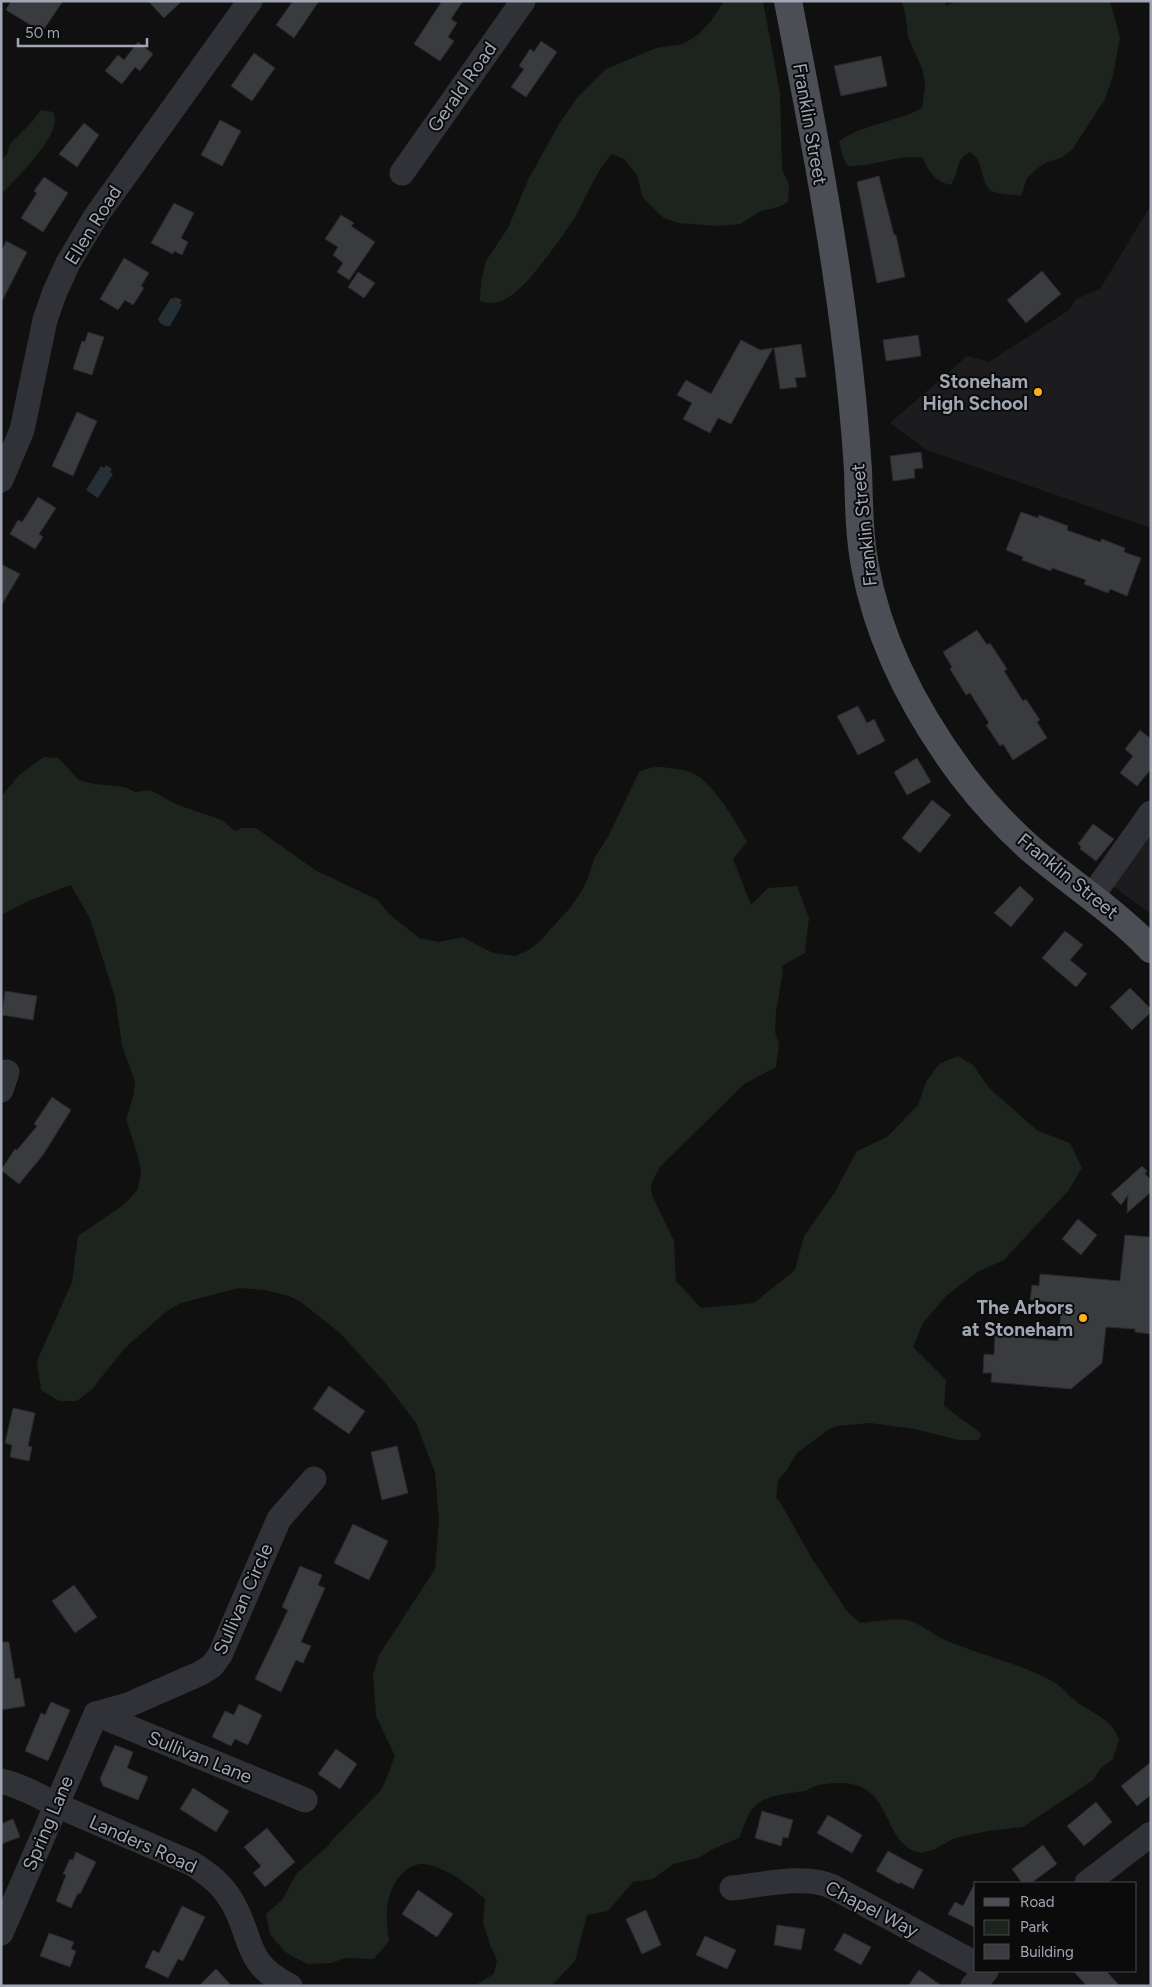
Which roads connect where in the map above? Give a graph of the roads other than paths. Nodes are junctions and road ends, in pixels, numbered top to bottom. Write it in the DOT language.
graph roads {
  1 [pos="250,1"];
  2 [pos="523,1"];
  3 [pos="788,1"];
  4 [pos="402,173"];
  5 [pos="1,480"];
  6 [pos="1151,813"];
  7 [pos="1092,896"];
  8 [pos="1151,949"];
  9 [pos="314,1479"];
  10 [pos="96,1714"];
  11 [pos="1,1781"];
  12 [pos="304,1800"];
  13 [pos="56,1805"];
  14 [pos="1151,1834"];
  15 [pos="1088,1882"];
  16 [pos="732,1888"];
  17 [pos="1,1932"];
  18 [pos="974,1963"];
  19 [pos="985,1972"];
  20 [pos="290,1986"];
  21 [pos="973,1986"];
  1 -- 5 [label="street, Ellen Road"];
  2 -- 4 [label="street, Gerald Road"];
  3 -- 7 [label="main road, Franklin Street"];
  6 -- 7 [label="street"];
  7 -- 8 [label="main road, Franklin Street"];
  9 -- 10 [label="street, Sullivan Circle"];
  10 -- 12 [label="street, Sullivan Lane"];
  10 -- 13 [label="street, Spring Lane"];
  11 -- 13 [label="street, Landers Road"];
  13 -- 17 [label="street, Spring Lane"];
  13 -- 20 [label="street, Landers Road"];
  14 -- 15 [label="street"];
  16 -- 18 [label="street, Chapel Way"];
  19 -- 21 [label="street"];
}
